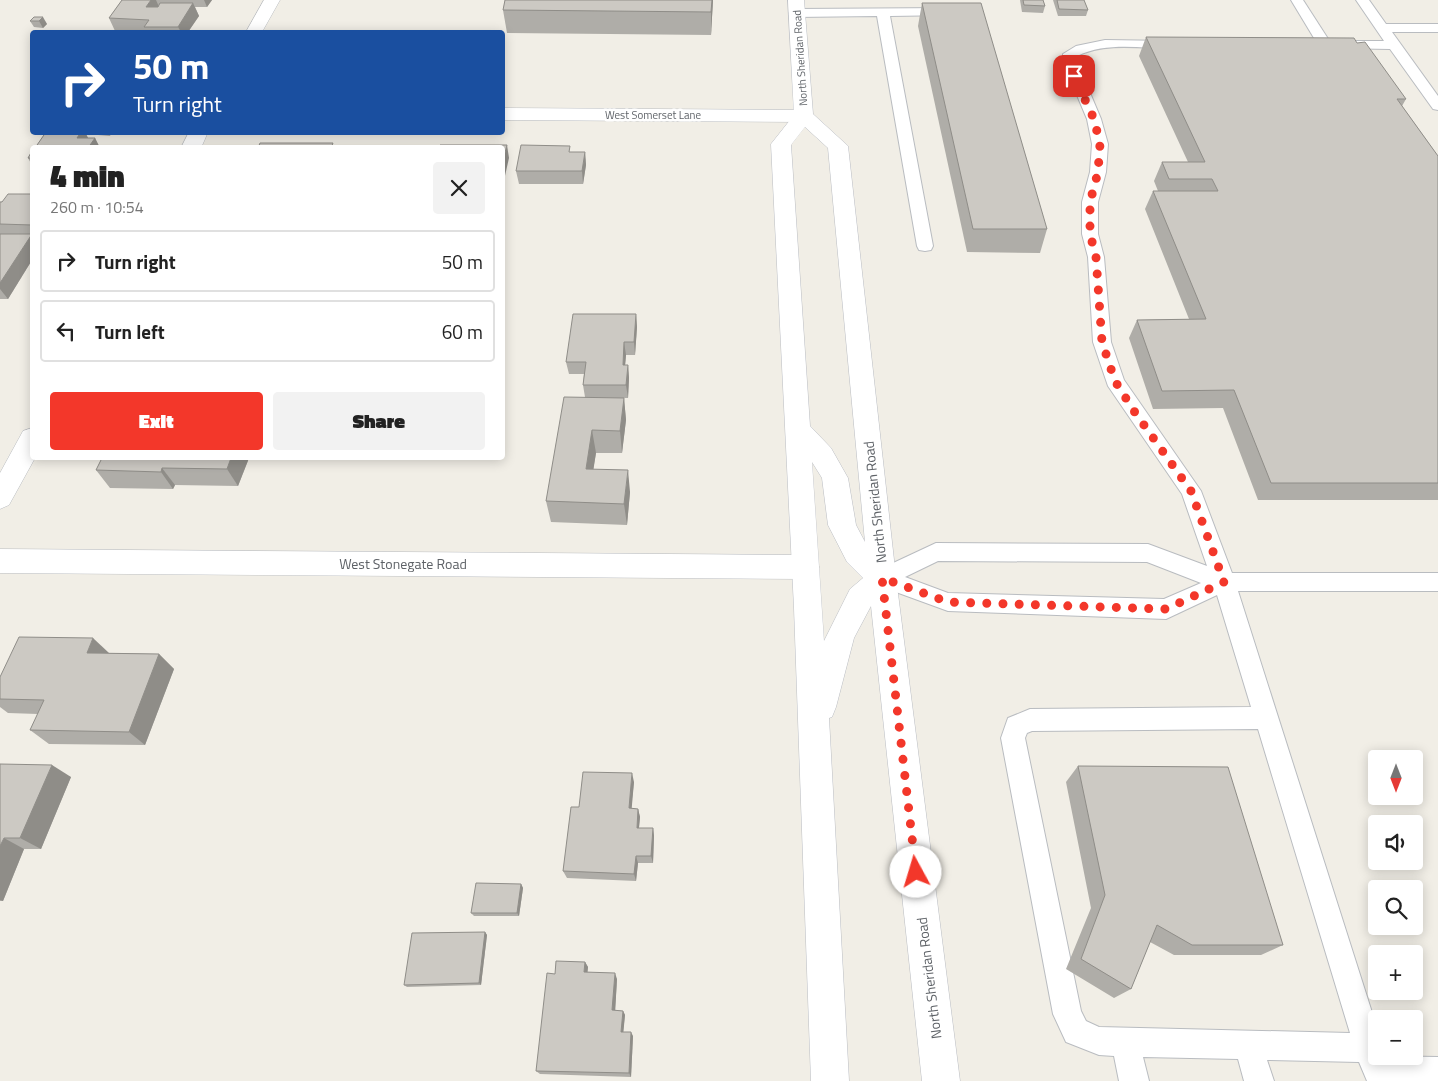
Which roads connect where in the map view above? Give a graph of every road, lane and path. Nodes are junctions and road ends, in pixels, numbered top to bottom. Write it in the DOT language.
graph roads {
  1 [pos="272,0"];
  2 [pos="1297,0"];
  3 [pos="1362,0"];
  4 [pos="796,3"];
  5 [pos="866,6"];
  6 [pos="883,12"];
  7 [pos="959,12"];
  8 [pos="1382,28"];
  9 [pos="1438,28"];
  10 [pos="255,30"];
  11 [pos="1189,44"];
  12 [pos="1305,45"];
  13 [pos="1325,45"];
  14 [pos="1395,45"];
  15 [pos="1438,106"];
  16 [pos="505,114"];
  17 [pos="804,116"];
  18 [pos="925,246"];
  19 [pos="798,429"];
  20 [pos="30,442"];
  21 [pos="0,498"];
  22 [pos="0,561"];
  23 [pos="805,567"];
  24 [pos="882,578"];
  25 [pos="1224,582"];
  26 [pos="1438,582"];
  27 [pos="1267,718"];
  28 [pos="814,730"];
  29 [pos="1125,1042"];
  30 [pos="1248,1044"];
  31 [pos="1368,1048"];
  32 [pos="1374,1065"];
  33 [pos="1435,1075"];
  34 [pos="830,1081"];
  35 [pos="941,1081"];
  36 [pos="1134,1081"];
  37 [pos="1259,1081"];
  1 -- 10 [label="main road"];
  2 -- 13 [label="lane"];
  3 -- 8 [label="lane"];
  4 -- 5 [label="lane"];
  4 -- 17 [label="main road, North Sheridan Road"];
  5 -- 6 [label="lane"];
  6 -- 7 [label="lane"];
  6 -- 18 [label="lane"];
  8 -- 9 [label="lane"];
  8 -- 14 [label="lane"];
  11 -- 25 [label="lane"];
  12 -- 13 [label="lane"];
  13 -- 14 [label="lane"];
  14 -- 15 [label="lane"];
  16 -- 17 [label="main road, West Somerset Lane"];
  17 -- 19 [label="main road, North Sheridan Road"];
  17 -- 24 [label="main road, North Sheridan Road"];
  19 -- 23 [label="main road, North Sheridan Road"];
  19 -- 24 [label="main road"];
  20 -- 21 [label="main road"];
  22 -- 23 [label="main road, West Stonegate Road"];
  23 -- 28 [label="main road, North Sheridan Road"];
  24 -- 25 [label="lane"];
  24 -- 25 [label="lane"];
  24 -- 28 [label="main road"];
  24 -- 35 [label="main road, North Sheridan Road"];
  25 -- 26 [label="lane"];
  25 -- 27 [label="lane"];
  27 -- 29 [label="lane"];
  27 -- 31 [label="lane"];
  28 -- 34 [label="main road, North Sheridan Road"];
  29 -- 30 [label="lane"];
  29 -- 36 [label="lane"];
  30 -- 31 [label="lane"];
  30 -- 37 [label="lane"];
  32 -- 33 [label="lane"];
}
